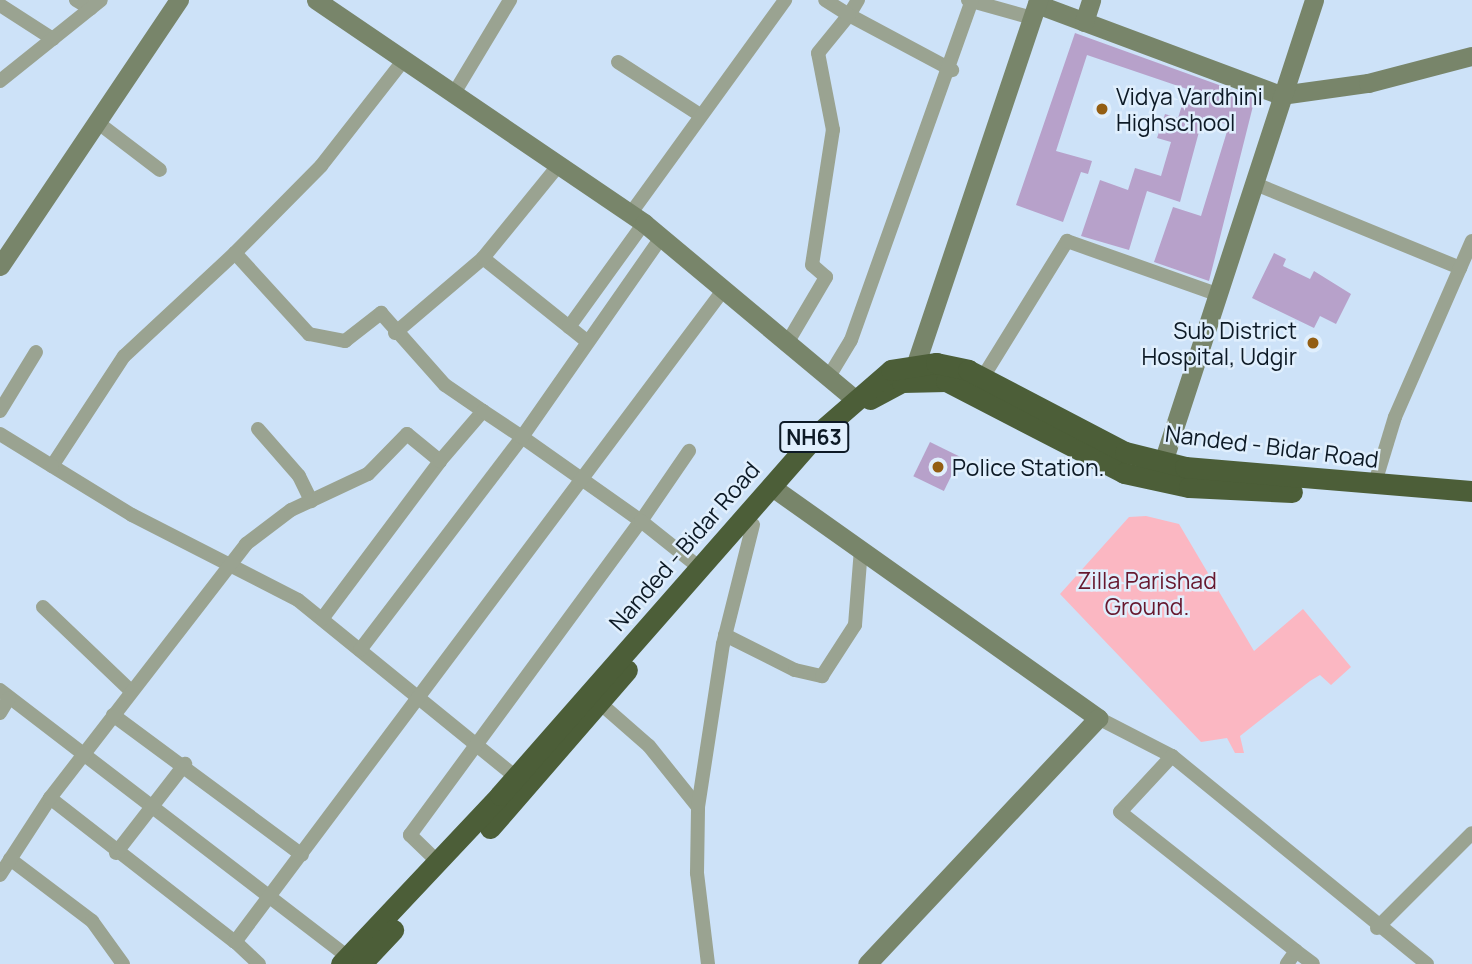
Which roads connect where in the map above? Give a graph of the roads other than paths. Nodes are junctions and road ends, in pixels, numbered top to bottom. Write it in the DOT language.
graph roads {
  1 [pos="76,0"];
  2 [pos="179,0"];
  3 [pos="316,0"];
  4 [pos="510,0"];
  5 [pos="785,0"];
  6 [pos="825,0"];
  7 [pos="858,0"];
  8 [pos="1091,0"];
  9 [pos="1314,0"];
  10 [pos="971,1"];
  11 [pos="0,5"];
  12 [pos="96,5"];
  13 [pos="1036,8"];
  14 [pos="849,15"];
  15 [pos="1084,22"];
  16 [pos="53,39"];
  17 [pos="1472,55"];
  18 [pos="403,61"];
  19 [pos="618,62"];
  20 [pos="952,70"];
  21 [pos="0,81"];
  22 [pos="453,95"];
  23 [pos="1281,95"];
  24 [pos="700,115"];
  25 [pos="97,122"];
  26 [pos="558,166"];
  27 [pos="160,170"];
  28 [pos="1253,183"];
  29 [pos="637,218"];
  30 [pos="662,236"];
  31 [pos="1472,241"];
  32 [pos="235,253"];
  33 [pos="3,254"];
  34 [pos="483,258"];
  35 [pos="1461,268"];
  36 [pos="721,293"];
  37 [pos="1217,294"];
  38 [pos="569,327"];
  39 [pos="395,333"];
  40 [pos="588,342"];
  41 [pos="786,345"];
  42 [pos="36,352"];
  43 [pos="916,363"];
  44 [pos="983,377"];
  45 [pos="828,378"];
  46 [pos="852,397"];
  47 [pos="0,411"];
  48 [pos="483,411"];
  49 [pos="258,429"];
  50 [pos="0,434"];
  51 [pos="522,437"];
  52 [pos="689,451"];
  53 [pos="440,461"];
  54 [pos="1163,462"];
  55 [pos="52,466"];
  56 [pos="581,478"];
  57 [pos="1374,486"];
  58 [pos="776,490"];
  59 [pos="1472,491"];
  60 [pos="310,501"];
  61 [pos="1472,501"];
  62 [pos="641,521"];
  63 [pos="753,525"];
  64 [pos="861,548"];
  65 [pos="228,562"];
  66 [pos="701,568"];
  67 [pos="43,607"];
  68 [pos="322,619"];
  69 [pos="725,635"];
  70 [pos="360,650"];
  71 [pos="131,691"];
  72 [pos="5,694"];
  73 [pos="420,696"];
  74 [pos="594,699"];
  75 [pos="0,713"];
  76 [pos="113,715"];
  77 [pos="1098,718"];
  78 [pos="476,744"];
  79 [pos="84,755"];
  80 [pos="1171,756"];
  81 [pos="185,764"];
  82 [pos="522,781"];
  83 [pos="50,798"];
  84 [pos="698,807"];
  85 [pos="151,808"];
  86 [pos="1472,833"];
  87 [pos="116,853"];
  88 [pos="302,855"];
  89 [pos="9,859"];
  90 [pos="438,862"];
  91 [pos="0,874"];
  92 [pos="268,895"];
  93 [pos="1377,928"];
  94 [pos="235,942"];
  95 [pos="1296,951"];
  96 [pos="350,962"];
  97 [pos="123,964"];
  98 [pos="259,964"];
  99 [pos="708,964"];
  100 [pos="867,964"];
  101 [pos="1287,964"];
  102 [pos="1313,964"];
  103 [pos="1427,964"];
  1 -- 12 [label="street"];
  2 -- 25 [label="street"];
  3 -- 18 [label="street"];
  4 -- 22 [label="street"];
  5 -- 24 [label="street"];
  6 -- 14 [label="street"];
  7 -- 14 [label="street"];
  8 -- 15 [label="street"];
  9 -- 23 [label="street"];
  10 -- 13 [label="street"];
  10 -- 20 [label="street"];
  11 -- 16 [label="street"];
  12 -- 16 [label="street"];
  13 -- 15 [label="street"];
  13 -- 43 [label="street"];
  14 -- 20 [label="street"];
  14 -- 41 [label="street"];
  15 -- 23 [label="street"];
  16 -- 21 [label="street"];
  17 -- 23 [label="street"];
  18 -- 22 [label="street"];
  18 -- 32 [label="street"];
  19 -- 24 [label="street"];
  20 -- 45 [label="street"];
  22 -- 26 [label="street"];
  23 -- 28 [label="street"];
  24 -- 29 [label="street"];
  25 -- 27 [label="street"];
  25 -- 33 [label="street"];
  26 -- 29 [label="street"];
  26 -- 34 [label="street"];
  28 -- 35 [label="street"];
  28 -- 37 [label="street"];
  29 -- 30 [label="street"];
  29 -- 38 [label="street"];
  30 -- 36 [label="street"];
  30 -- 40 [label="street"];
  31 -- 35 [label="street"];
  32 -- 39 [label="street"];
  32 -- 55 [label="street"];
  34 -- 38 [label="street"];
  34 -- 39 [label="street"];
  35 -- 57 [label="street"];
  36 -- 41 [label="street"];
  36 -- 56 [label="street"];
  37 -- 44 [label="street"];
  37 -- 54 [label="street"];
  38 -- 40 [label="street"];
  39 -- 48 [label="street"];
  40 -- 51 [label="street"];
  41 -- 45 [label="street"];
  42 -- 47 [label="street"];
  43 -- 44 [label="highway, Nanded - Bidar Road"];
  43 -- 46 [label="highway, Nanded - Bidar Road / NH63"];
  44 -- 54 [label="highway, Nanded - Bidar Road"];
  45 -- 46 [label="street"];
  46 -- 58 [label="highway, Nanded - Bidar Road / NH63"];
  48 -- 51 [label="street"];
  48 -- 53 [label="street"];
  49 -- 60 [label="street"];
  50 -- 55 [label="street"];
  51 -- 56 [label="street"];
  51 -- 70 [label="street"];
  52 -- 62 [label="street"];
  53 -- 60 [label="street"];
  53 -- 68 [label="street"];
  54 -- 57 [label="highway, Nanded - Bidar Road"];
  55 -- 65 [label="street"];
  56 -- 62 [label="street"];
  56 -- 73 [label="street"];
  57 -- 59 [label="highway, Nanded - Bidar Road"];
  58 -- 61 [label="highway, Nanded - Bidar Road / NH63"];
  58 -- 63 [label="highway, Nanded - Bidar Road / NH63"];
  58 -- 64 [label="street"];
  58 -- 66 [label="highway, Nanded - Bidar Road / NH63"];
  60 -- 65 [label="street"];
  62 -- 66 [label="street"];
  62 -- 78 [label="street"];
  63 -- 69 [label="street"];
  63 -- 74 [label="highway, Nanded - Bidar Road / NH63"];
  64 -- 69 [label="street"];
  64 -- 77 [label="street"];
  65 -- 68 [label="street"];
  65 -- 71 [label="street"];
  66 -- 74 [label="highway, Nanded - Bidar Road / NH63"];
  67 -- 71 [label="street"];
  68 -- 70 [label="street"];
  69 -- 84 [label="street"];
  70 -- 73 [label="street"];
  71 -- 76 [label="street"];
  72 -- 75 [label="street"];
  72 -- 79 [label="street"];
  73 -- 78 [label="street"];
  73 -- 88 [label="street"];
  74 -- 82 [label="highway, Nanded - Bidar Road / NH63"];
  74 -- 84 [label="street"];
  76 -- 79 [label="street"];
  76 -- 81 [label="street"];
  77 -- 80 [label="street"];
  77 -- 100 [label="street"];
  78 -- 82 [label="street"];
  78 -- 90 [label="street"];
  79 -- 83 [label="street"];
  79 -- 85 [label="street"];
  80 -- 93 [label="street"];
  80 -- 95 [label="street"];
  81 -- 85 [label="street"];
  81 -- 88 [label="street"];
  82 -- 90 [label="highway, Nanded - Bidar Road / NH63"];
  82 -- 96 [label="highway, Nanded - Bidar Road / NH63"];
  83 -- 87 [label="street"];
  83 -- 89 [label="street"];
  84 -- 99 [label="street"];
  85 -- 87 [label="street"];
  85 -- 92 [label="street"];
  86 -- 93 [label="street"];
  87 -- 94 [label="street"];
  88 -- 92 [label="street"];
  89 -- 91 [label="street"];
  89 -- 97 [label="street"];
  90 -- 96 [label="highway, Nanded - Bidar Road / NH63"];
  92 -- 94 [label="street"];
  92 -- 96 [label="street"];
  93 -- 103 [label="street"];
  94 -- 98 [label="street"];
  95 -- 101 [label="street"];
  95 -- 102 [label="street"];
}
